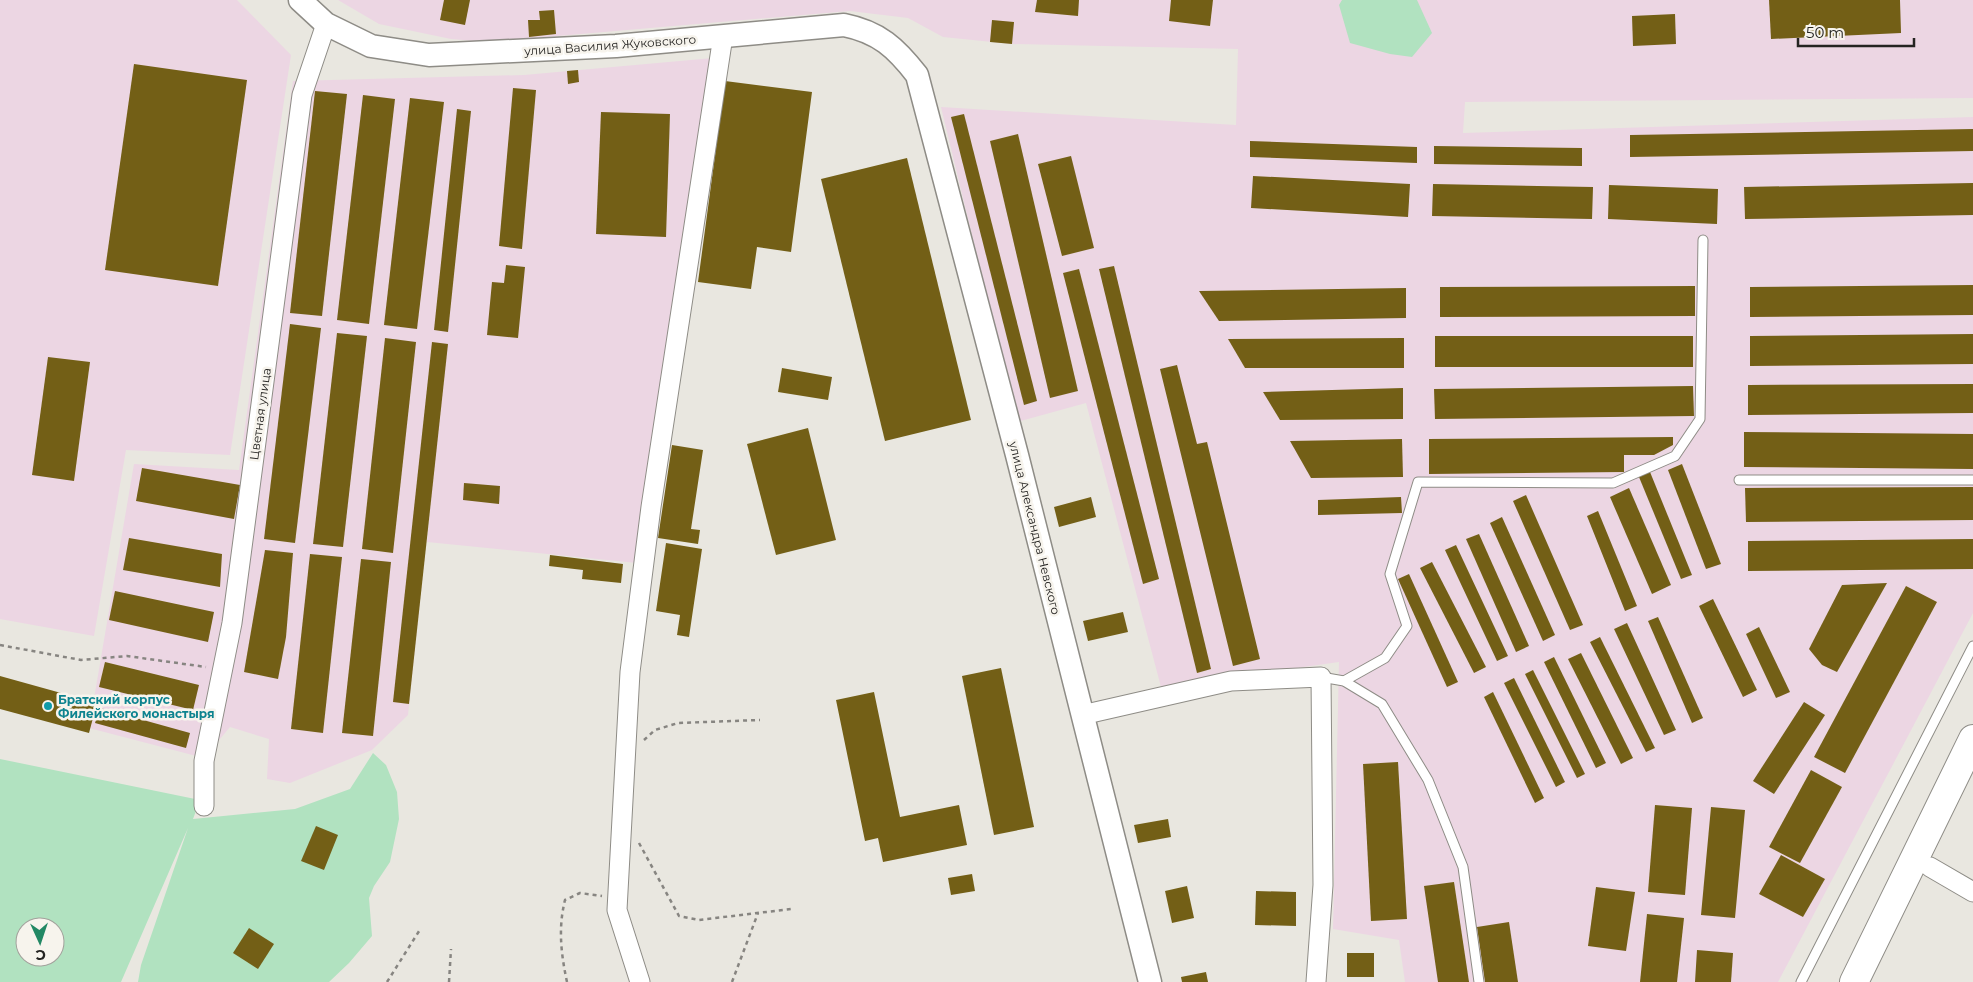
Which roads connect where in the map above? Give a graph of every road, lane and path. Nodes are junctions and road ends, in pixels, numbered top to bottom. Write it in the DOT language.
graph roads {
  1 [pos="300,0"];
  2 [pos="326,24"];
  3 [pos="723,36"];
  4 [pos="917,75"];
  5 [pos="1703,240"];
  6 [pos="1739,480"];
  7 [pos="1973,480"];
  8 [pos="0,646"];
  9 [pos="1973,646"];
  10 [pos="222,670"];
  11 [pos="1321,677"];
  12 [pos="1344,681"];
  13 [pos="1082,715"];
  14 [pos="760,720"];
  15 [pos="1973,739"];
  16 [pos="625,766"];
  17 [pos="1973,782"];
  18 [pos="204,806"];
  19 [pos="638,841"];
  20 [pos="1930,867"];
  21 [pos="1973,892"];
  22 [pos="618,897"];
  23 [pos="791,909"];
  24 [pos="758,913"];
  25 [pos="421,928"];
  26 [pos="451,949"];
  27 [pos="387,982"];
  28 [pos="450,982"];
  29 [pos="567,982"];
  30 [pos="640,982"];
  31 [pos="732,982"];
  32 [pos="1150,982"];
  33 [pos="1316,982"];
  34 [pos="1479,982"];
  35 [pos="1801,982"];
  36 [pos="1854,982"];
  37 [pos="1872,982"];
  1 -- 2 [label="street, улица Василия Жуковского"];
  2 -- 3 [label="street, улица Василия Жуковского"];
  2 -- 10 [label="street, Цветная улица"];
  3 -- 4 [label="street, улица Василия Жуковского"];
  3 -- 16 [label="street"];
  4 -- 13 [label="street, улица Александра Невского"];
  5 -- 12 [label="lane"];
  6 -- 7 [label="lane"];
  8 -- 10 [label="path"];
  9 -- 35 [label="lane"];
  10 -- 18 [label="street, Цветная улица"];
  11 -- 12 [label="lane"];
  11 -- 13 [label="street"];
  11 -- 33 [label="street"];
  12 -- 34 [label="lane"];
  13 -- 32 [label="street, улица Александра Невского"];
  14 -- 16 [label="path"];
  15 -- 36 [label="highway"];
  16 -- 22 [label="street"];
  17 -- 20 [label="highway"];
  19 -- 24 [label="path"];
  20 -- 21 [label="street"];
  20 -- 37 [label="highway"];
  22 -- 29 [label="path"];
  22 -- 30 [label="street"];
  23 -- 24 [label="path"];
  24 -- 31 [label="path"];
  25 -- 27 [label="path"];
  26 -- 28 [label="path"];
}
